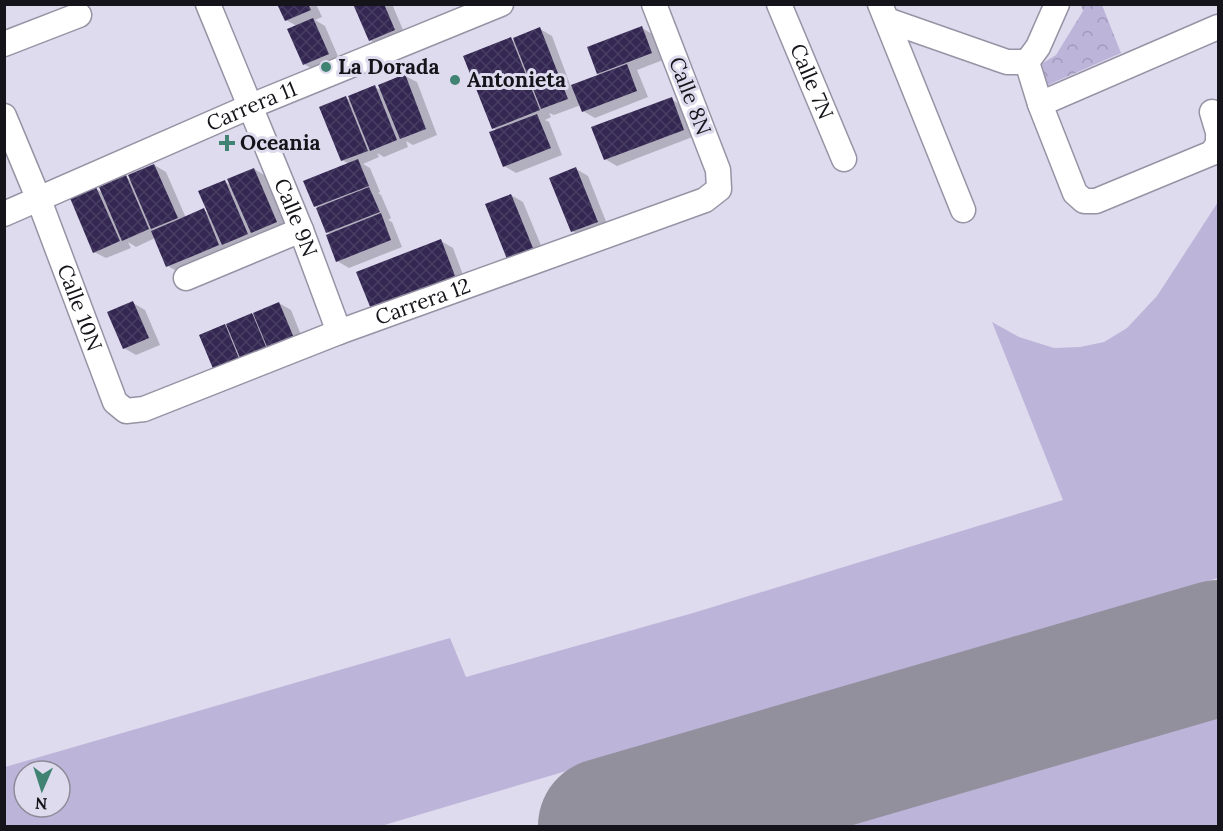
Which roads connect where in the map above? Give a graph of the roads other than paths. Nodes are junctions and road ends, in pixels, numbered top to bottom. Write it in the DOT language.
graph roads {
  1 [pos="208,4"];
  2 [pos="501,4"];
  3 [pos="654,4"];
  4 [pos="779,4"];
  5 [pos="1057,4"];
  6 [pos="883,12"];
  7 [pos="79,15"];
  8 [pos="1218,27"];
  9 [pos="4,44"];
  10 [pos="1027,62"];
  11 [pos="1040,104"];
  12 [pos="251,106"];
  13 [pos="4,116"];
  14 [pos="1218,138"];
  15 [pos="844,159"];
  16 [pos="718,189"];
  17 [pos="39,200"];
  18 [pos="963,210"];
  19 [pos="4,214"];
  20 [pos="301,230"];
  21 [pos="186,279"];
  22 [pos="339,332"];
  23 [pos="126,411"];
  1 -- 12 [label="street, Calle 9N"];
  2 -- 12 [label="street, Carrera 11"];
  3 -- 16 [label="street, Calle 8N"];
  4 -- 15 [label="street, Calle 7N"];
  5 -- 10 [label="street"];
  6 -- 10 [label="street"];
  6 -- 18 [label="street"];
  7 -- 9 [label="street"];
  8 -- 11 [label="street"];
  10 -- 11 [label="street"];
  11 -- 14 [label="street"];
  12 -- 17 [label="street, Carrera 11"];
  12 -- 20 [label="street, Calle 9N"];
  13 -- 17 [label="street, Calle 10N"];
  16 -- 22 [label="street, Carrera 12"];
  17 -- 19 [label="street, Carrera 11"];
  17 -- 23 [label="street, Calle 10N"];
  20 -- 21 [label="street"];
  20 -- 22 [label="street, Calle 9N"];
  22 -- 23 [label="street, Carrera 12"];
}
